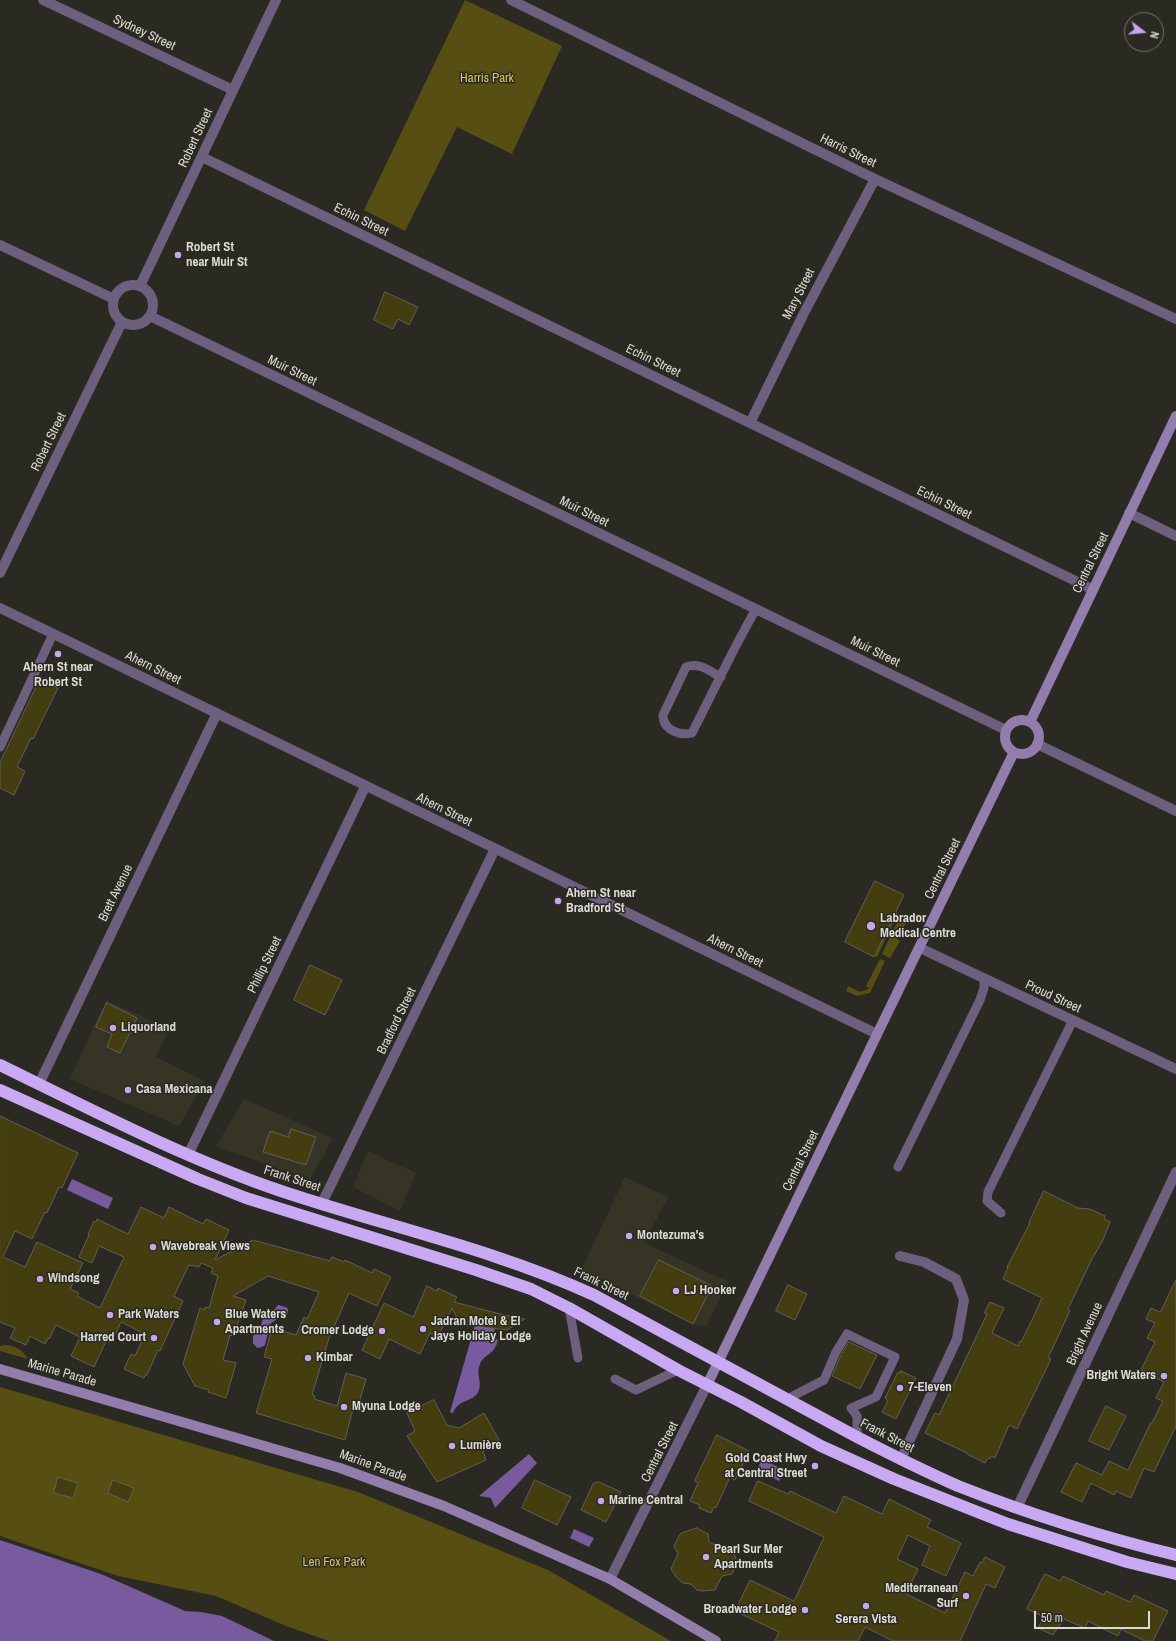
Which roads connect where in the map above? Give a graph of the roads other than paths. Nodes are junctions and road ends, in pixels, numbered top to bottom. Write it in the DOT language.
graph roads {
  1 [pos="43,0"];
  2 [pos="276,0"];
  3 [pos="511,0"];
  4 [pos="233,90"];
  5 [pos="202,157"];
  6 [pos="875,179"];
  7 [pos="0,245"];
  8 [pos="140,286"];
  9 [pos="114,299"];
  10 [pos="150,316"];
  11 [pos="1176,319"];
  12 [pos="122,322"];
  13 [pos="1176,416"];
  14 [pos="750,423"];
  15 [pos="1129,513"];
  16 [pos="1176,536"];
  17 [pos="0,573"];
  18 [pos="1092,590"];
  19 [pos="0,608"];
  20 [pos="756,609"];
  21 [pos="53,634"];
  22 [pos="721,677"];
  23 [pos="217,713"];
  24 [pos="1030,722"];
  25 [pos="1006,730"];
  26 [pos="1037,744"];
  27 [pos="0,747"];
  28 [pos="1014,752"];
  29 [pos="365,787"];
  30 [pos="1176,811"];
  31 [pos="495,849"];
  32 [pos="920,948"];
  33 [pos="984,978"];
  34 [pos="1073,1020"];
  35 [pos="877,1034"];
  36 [pos="0,1065"];
  37 [pos="1176,1069"];
  38 [pos="39,1084"];
  39 [pos="0,1090"];
  40 [pos="188,1155"];
  41 [pos="898,1167"];
  42 [pos="1176,1172"];
  43 [pos="322,1203"];
  44 [pos="1001,1213"];
  45 [pos="900,1256"];
  46 [pos="569,1308"];
  47 [pos="578,1358"];
  48 [pos="719,1362"];
  49 [pos="0,1369"];
  50 [pos="678,1370"];
  51 [pos="615,1379"];
  52 [pos="708,1385"];
  53 [pos="787,1399"];
  54 [pos="857,1437"];
  55 [pos="901,1460"];
  56 [pos="1017,1508"];
  57 [pos="1176,1555"];
  58 [pos="1176,1574"];
  59 [pos="610,1579"];
  60 [pos="716,1641"];
  1 -- 4 [label="street, Sydney Street"];
  2 -- 4 [label="street, Robert Street"];
  3 -- 6 [label="street, Harris Street"];
  4 -- 5 [label="street, Robert Street"];
  5 -- 8 [label="street, Robert Street"];
  5 -- 14 [label="street, Echin Street"];
  6 -- 11 [label="street, Harris Street"];
  6 -- 14 [label="street, Mary Street"];
  7 -- 9 [label="street"];
  8 -- 9 [label="street"];
  8 -- 10 [label="street"];
  9 -- 12 [label="street"];
  10 -- 12 [label="street"];
  10 -- 20 [label="street, Muir Street"];
  12 -- 17 [label="street, Robert Street"];
  13 -- 15 [label="main road, Central Street"];
  14 -- 18 [label="street, Echin Street"];
  15 -- 16 [label="street"];
  15 -- 18 [label="main road, Central Street"];
  18 -- 24 [label="main road, Central Street"];
  19 -- 21 [label="street, Ahern Street"];
  20 -- 22 [label="lane"];
  20 -- 25 [label="street, Muir Street"];
  21 -- 23 [label="street, Ahern Street"];
  21 -- 27 [label="lane"];
  22 -- 22 [label="lane"];
  23 -- 29 [label="street, Ahern Street"];
  23 -- 38 [label="street, Brett Avenue"];
  24 -- 25 [label="main road"];
  24 -- 26 [label="main road"];
  25 -- 28 [label="main road"];
  26 -- 28 [label="main road"];
  26 -- 30 [label="street"];
  28 -- 32 [label="main road, Central Street"];
  29 -- 31 [label="street, Ahern Street"];
  29 -- 40 [label="street, Phillip Street"];
  31 -- 35 [label="street, Ahern Street"];
  31 -- 43 [label="street, Bradford Street"];
  32 -- 33 [label="street, Proud Street"];
  32 -- 35 [label="main road, Central Street"];
  33 -- 34 [label="street, Proud Street"];
  33 -- 41 [label="lane"];
  34 -- 37 [label="street, Proud Street"];
  34 -- 44 [label="lane"];
  35 -- 48 [label="main road, Central Street"];
  36 -- 38 [label="highway, Frank Street"];
  38 -- 40 [label="highway, Frank Street"];
  39 -- 46 [label="highway"];
  40 -- 43 [label="highway, Frank Street"];
  42 -- 56 [label="street, Bright Avenue"];
  43 -- 48 [label="highway, Frank Street"];
  45 -- 55 [label="street"];
  46 -- 47 [label="lane"];
  46 -- 50 [label="highway"];
  48 -- 52 [label="main road, Central Street"];
  48 -- 53 [label="highway, Frank Street"];
  49 -- 59 [label="main road, Marine Parade"];
  50 -- 51 [label="lane"];
  50 -- 52 [label="highway"];
  52 -- 58 [label="highway"];
  52 -- 59 [label="street, Central Street"];
  53 -- 54 [label="highway, Frank Street"];
  53 -- 54 [label="lane"];
  54 -- 55 [label="highway, Frank Street"];
  55 -- 56 [label="highway, Frank Street"];
  56 -- 57 [label="highway, Frank Street"];
  59 -- 60 [label="main road, Marine Parade"];
}
